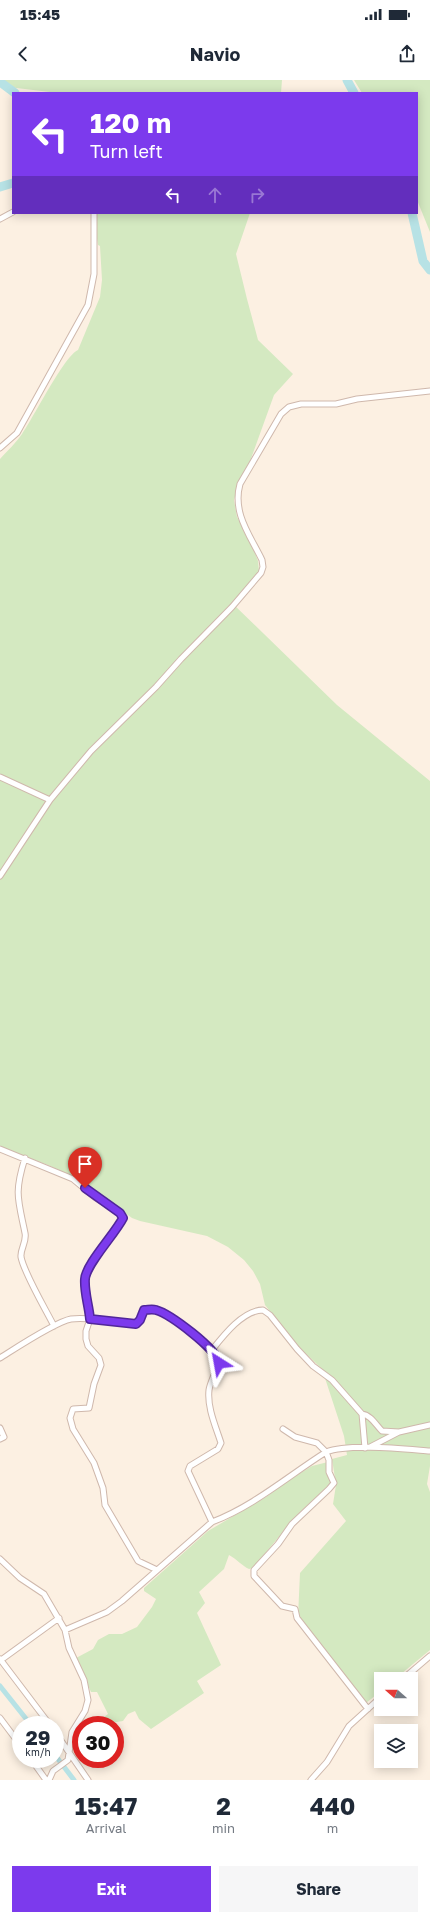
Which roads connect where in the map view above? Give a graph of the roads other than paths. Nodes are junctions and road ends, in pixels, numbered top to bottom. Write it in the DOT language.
graph roads {
  1 [pos="12,213"];
  2 [pos="94,214"];
  3 [pos="0,219"];
  4 [pos="430,391"];
  5 [pos="0,448"];
  6 [pos="0,777"];
  7 [pos="50,800"];
  8 [pos="0,876"];
  9 [pos="0,1149"];
  10 [pos="25,1158"];
  11 [pos="90,1319"];
  12 [pos="54,1326"];
  13 [pos="212,1350"];
  14 [pos="0,1358"];
  15 [pos="362,1414"];
  16 [pos="430,1425"];
  17 [pos="0,1428"];
  18 [pos="283,1429"];
  19 [pos="399,1432"];
  20 [pos="0,1439"];
  21 [pos="367,1448"];
  22 [pos="430,1451"];
  23 [pos="326,1452"];
  24 [pos="212,1522"];
  25 [pos="0,1559"];
  26 [pos="157,1570"];
  27 [pos="59,1618"];
  28 [pos="65,1630"];
  29 [pos="430,1656"];
  30 [pos="0,1659"];
  31 [pos="411,1672"];
  32 [pos="374,1704"];
  33 [pos="368,1709"];
  34 [pos="43,1716"];
  35 [pos="0,1718"];
  36 [pos="12,1734"];
  37 [pos="64,1744"];
  38 [pos="68,1750"];
  39 [pos="38,1768"];
  40 [pos="47,1780"];
  41 [pos="88,1780"];
  42 [pos="311,1780"];
  1 -- 3 [label="street"];
  2 -- 5 [label="street"];
  4 -- 7 [label="street"];
  6 -- 7 [label="street"];
  7 -- 8 [label="street"];
  9 -- 10 [label="street"];
  10 -- 11 [label="street"];
  10 -- 12 [label="street"];
  11 -- 12 [label="street"];
  11 -- 13 [label="street"];
  11 -- 26 [label="street"];
  12 -- 14 [label="street"];
  13 -- 15 [label="street"];
  13 -- 24 [label="street"];
  15 -- 19 [label="street"];
  15 -- 21 [label="street"];
  16 -- 19 [label="street"];
  17 -- 20 [label="street"];
  18 -- 23 [label="street"];
  19 -- 21 [label="street"];
  21 -- 22 [label="street"];
  21 -- 23 [label="street"];
  23 -- 24 [label="street"];
  23 -- 33 [label="street"];
  24 -- 26 [label="street"];
  25 -- 27 [label="street"];
  26 -- 28 [label="street"];
  27 -- 28 [label="street"];
  27 -- 30 [label="street"];
  28 -- 38 [label="street"];
  29 -- 31 [label="street"];
  30 -- 34 [label="street"];
  32 -- 33 [label="street"];
  33 -- 42 [label="street"];
  35 -- 36 [label="street"];
  37 -- 38 [label="street"];
  38 -- 40 [label="street"];
  38 -- 41 [label="street"];
  39 -- 40 [label="street"];
}
